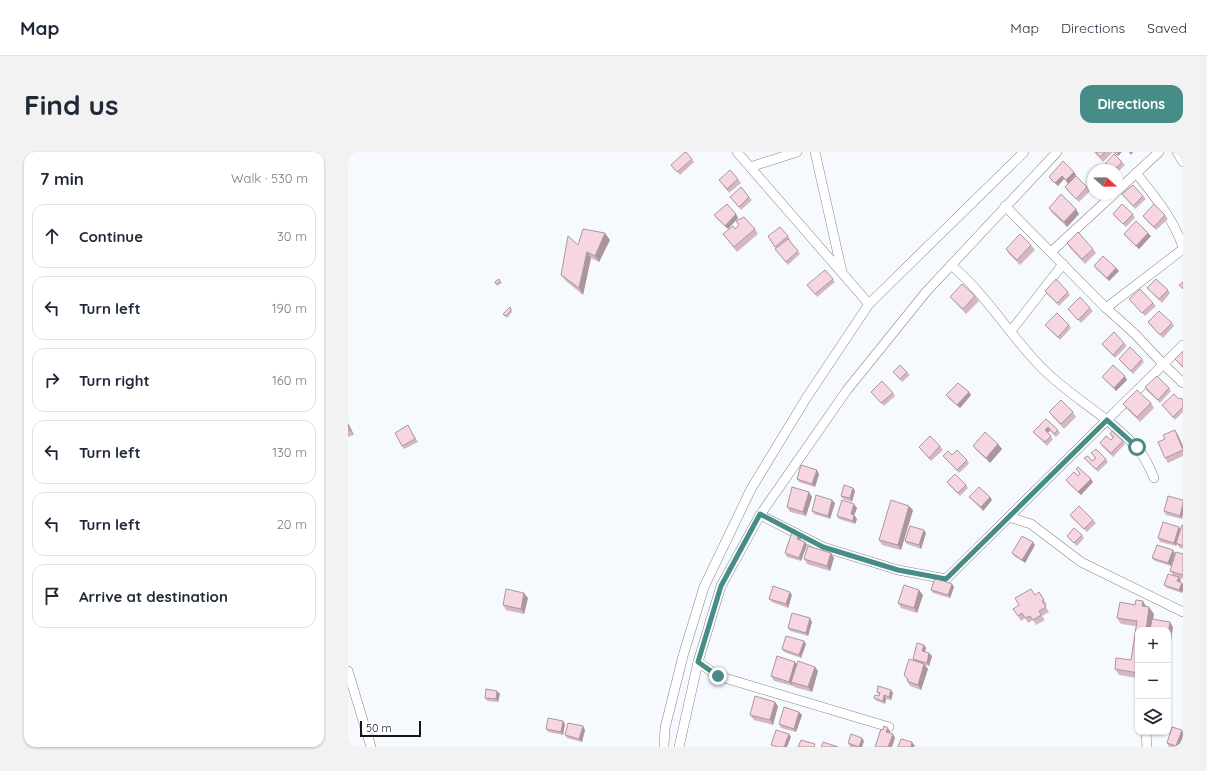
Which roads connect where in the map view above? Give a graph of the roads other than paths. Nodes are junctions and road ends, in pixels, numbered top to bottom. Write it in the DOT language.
graph roads {
  1 [pos="737,152"];
  2 [pos="797,152"];
  3 [pos="815,152"];
  4 [pos="1024,152"];
  5 [pos="1057,152"];
  6 [pos="1159,152"];
  7 [pos="1177,152"];
  8 [pos="1183,162"];
  9 [pos="750,167"];
  10 [pos="1136,174"];
  11 [pos="1123,186"];
  12 [pos="1107,200"];
  13 [pos="1005,206"];
  14 [pos="1183,248"];
  15 [pos="1051,252"];
  16 [pos="1063,264"];
  17 [pos="951,265"];
  18 [pos="842,274"];
  19 [pos="869,304"];
  20 [pos="1106,308"];
  21 [pos="1011,331"];
  22 [pos="1183,345"];
  23 [pos="1164,365"];
  24 [pos="1183,383"];
  25 [pos="1107,420"];
  26 [pos="1154,478"];
  27 [pos="760,514"];
  28 [pos="1009,517"];
  29 [pos="1183,612"];
  30 [pos="698,662"];
  31 [pos="348,671"];
  32 [pos="888,727"];
  33 [pos="1146,735"];
  34 [pos="371,747"];
  35 [pos="664,747"];
  36 [pos="679,747"];
  37 [pos="1147,747"];
  1 -- 9 [label="street"];
  2 -- 9 [label="street"];
  3 -- 18 [label="street"];
  4 -- 19 [label="street"];
  5 -- 13 [label="street"];
  6 -- 10 [label="street"];
  7 -- 8 [label="street"];
  9 -- 18 [label="street"];
  10 -- 11 [label="street"];
  10 -- 14 [label="street"];
  12 -- 15 [label="street"];
  13 -- 15 [label="street"];
  13 -- 17 [label="street"];
  14 -- 20 [label="street"];
  15 -- 16 [label="street"];
  16 -- 20 [label="street"];
  16 -- 21 [label="street"];
  17 -- 21 [label="street"];
  17 -- 27 [label="street"];
  18 -- 19 [label="street"];
  19 -- 35 [label="street"];
  20 -- 23 [label="street"];
  21 -- 25 [label="street"];
  22 -- 23 [label="street"];
  23 -- 24 [label="street"];
  23 -- 25 [label="street"];
  25 -- 26 [label="street"];
  25 -- 28 [label="street"];
  27 -- 28 [label="street"];
  27 -- 30 [label="street"];
  28 -- 29 [label="street"];
  30 -- 32 [label="street"];
  30 -- 36 [label="street"];
  31 -- 34 [label="street"];
  33 -- 37 [label="street"];
}
